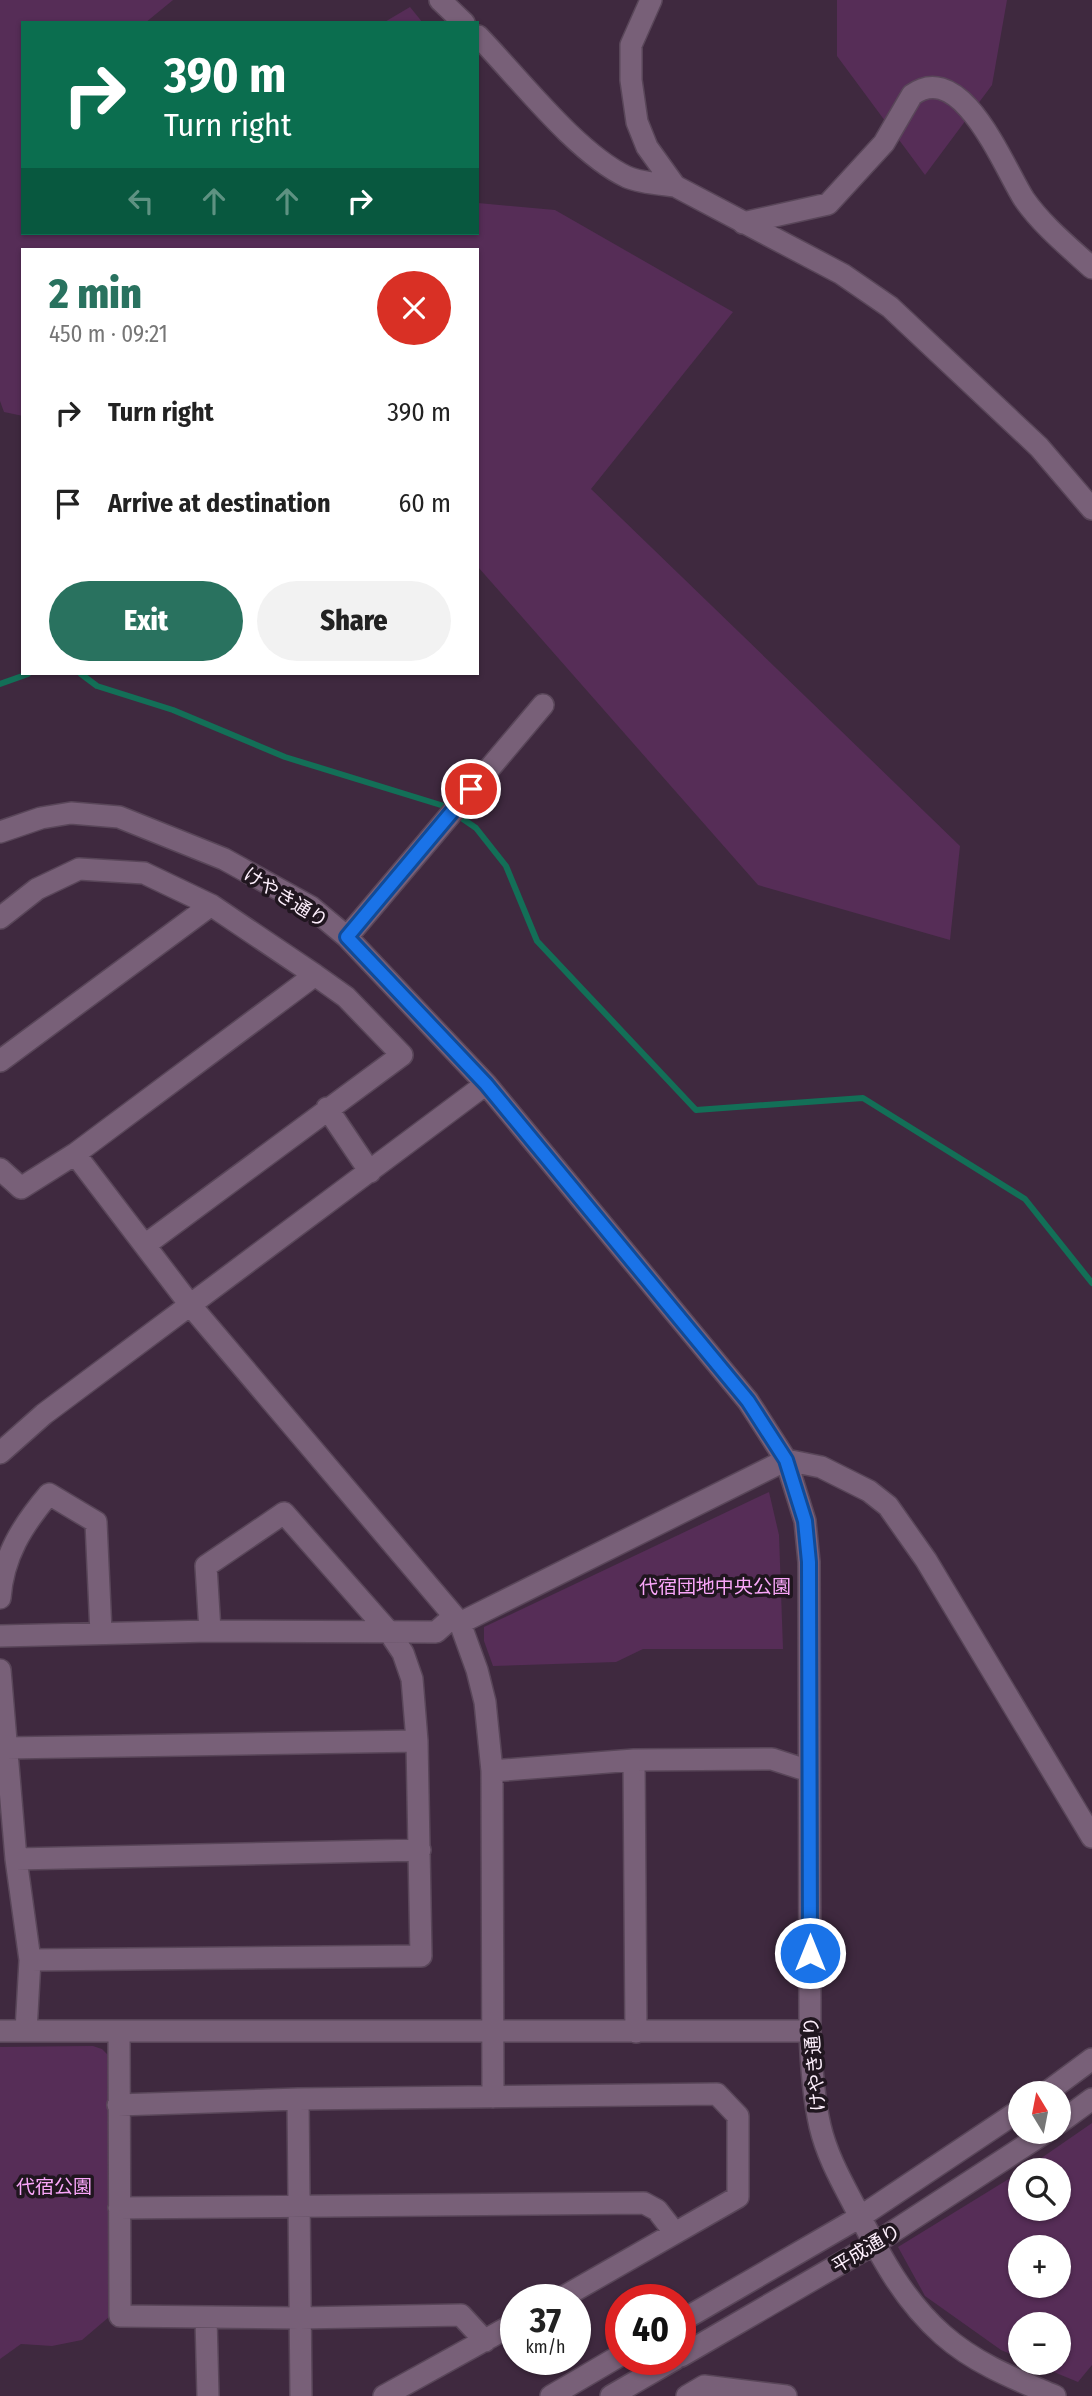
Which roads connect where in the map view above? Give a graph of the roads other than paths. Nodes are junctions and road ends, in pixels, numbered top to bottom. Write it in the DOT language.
graph roads {
  1 [pos="440,0"];
  2 [pos="652,0"];
  3 [pos="462,21"];
  4 [pos="479,37"];
  5 [pos="675,186"];
  6 [pos="743,223"];
  7 [pos="1092,268"];
  8 [pos="1092,509"];
  9 [pos="543,705"];
  10 [pos="0,832"];
  11 [pos="211,905"];
  12 [pos="0,918"];
  13 [pos="347,937"];
  14 [pos="315,975"];
  15 [pos="0,1061"];
  16 [pos="486,1084"];
  17 [pos="327,1108"];
  18 [pos="75,1154"];
  19 [pos="0,1169"];
  20 [pos="370,1172"];
  21 [pos="145,1245"];
  22 [pos="191,1306"];
  23 [pos="0,1453"];
  24 [pos="786,1460"];
  25 [pos="0,1598"];
  26 [pos="457,1619"];
  27 [pos="210,1631"];
  28 [pos="389,1632"];
  29 [pos="102,1633"];
  30 [pos="0,1636"];
  31 [pos="0,1670"];
  32 [pos="417,1741"];
  33 [pos="7,1748"];
  34 [pos="635,1760"];
  35 [pos="492,1771"];
  36 [pos="809,1771"];
  37 [pos="1092,1837"];
  38 [pos="420,1850"];
  39 [pos="16,1859"];
  40 [pos="30,1960"];
  41 [pos="0,2031"];
  42 [pos="26,2031"];
  43 [pos="119,2031"];
  44 [pos="810,2031"];
  45 [pos="492,2032"];
  46 [pos="636,2032"];
  47 [pos="1092,2059"];
  48 [pos="1062,2081"];
  49 [pos="492,2097"];
  50 [pos="298,2099"];
  51 [pos="1092,2099"];
  52 [pos="118,2105"];
  53 [pos="1071,2114"];
  54 [pos="1008,2118"];
  55 [pos="1028,2144"];
  56 [pos="301,2207"];
  57 [pos="119,2208"];
  58 [pos="860,2217"];
  59 [pos="675,2233"];
  60 [pos="874,2244"];
  61 [pos="586,2284"];
  62 [pos="696,2312"];
  63 [pos="206,2318"];
  64 [pos="300,2318"];
  65 [pos="500,2332"];
  66 [pos="485,2341"];
  67 [pos="696,2347"];
  68 [pos="605,2364"];
  69 [pos="647,2375"];
  70 [pos="208,2396"];
  71 [pos="301,2396"];
  72 [pos="384,2396"];
  73 [pos="551,2396"];
  74 [pos="611,2396"];
  75 [pos="687,2396"];
  76 [pos="786,2396"];
  77 [pos="1055,2396"];
  1 -- 3 [label="street"];
  2 -- 5 [label="street"];
  4 -- 5 [label="street"];
  5 -- 6 [label="street"];
  6 -- 7 [label="street"];
  6 -- 8 [label="street"];
  9 -- 13 [label="street"];
  10 -- 13 [label="street, けやき通り"];
  11 -- 12 [label="street"];
  11 -- 14 [label="street"];
  11 -- 15 [label="street"];
  13 -- 16 [label="street, けやき通り"];
  14 -- 17 [label="street"];
  14 -- 18 [label="street"];
  16 -- 20 [label="street"];
  16 -- 24 [label="street, けやき通り"];
  17 -- 20 [label="street"];
  17 -- 21 [label="street"];
  18 -- 19 [label="street"];
  18 -- 21 [label="street"];
  20 -- 22 [label="street"];
  21 -- 22 [label="street"];
  22 -- 23 [label="street"];
  22 -- 26 [label="street"];
  24 -- 26 [label="street"];
  24 -- 36 [label="street, けやき通り"];
  24 -- 37 [label="street"];
  25 -- 29 [label="street"];
  26 -- 28 [label="street"];
  26 -- 35 [label="street"];
  27 -- 28 [label="street"];
  27 -- 28 [label="street"];
  27 -- 29 [label="street"];
  28 -- 32 [label="street"];
  29 -- 30 [label="street"];
  31 -- 33 [label="street"];
  32 -- 33 [label="street"];
  32 -- 38 [label="street"];
  33 -- 39 [label="street"];
  34 -- 35 [label="street"];
  34 -- 36 [label="street"];
  34 -- 46 [label="street"];
  35 -- 45 [label="street"];
  36 -- 44 [label="street, けやき通り"];
  38 -- 39 [label="street"];
  38 -- 40 [label="street"];
  39 -- 40 [label="street"];
  40 -- 42 [label="street"];
  41 -- 42 [label="street"];
  42 -- 43 [label="street"];
  43 -- 45 [label="street"];
  43 -- 52 [label="street"];
  44 -- 46 [label="street"];
  44 -- 58 [label="street, けやき通り"];
  45 -- 46 [label="street"];
  45 -- 49 [label="street"];
  47 -- 48 [label="street"];
  49 -- 50 [label="street"];
  49 -- 59 [label="street"];
  50 -- 52 [label="street"];
  50 -- 56 [label="street"];
  51 -- 53 [label="street"];
  52 -- 57 [label="street"];
  54 -- 58 [label="street, 平成通り"];
  55 -- 60 [label="street, 平成通り"];
  56 -- 57 [label="street"];
  56 -- 59 [label="street"];
  56 -- 64 [label="street"];
  57 -- 63 [label="street"];
  58 -- 60 [label="street, けやき通り"];
  58 -- 62 [label="street, 平成通り"];
  59 -- 61 [label="street"];
  60 -- 67 [label="street, 平成通り"];
  60 -- 77 [label="street, けやき通り"];
  63 -- 64 [label="street"];
  63 -- 70 [label="street"];
  64 -- 66 [label="street"];
  64 -- 71 [label="street"];
  65 -- 66 [label="street"];
  66 -- 72 [label="street"];
  68 -- 73 [label="street"];
  69 -- 74 [label="street"];
  75 -- 76 [label="street"];
}
